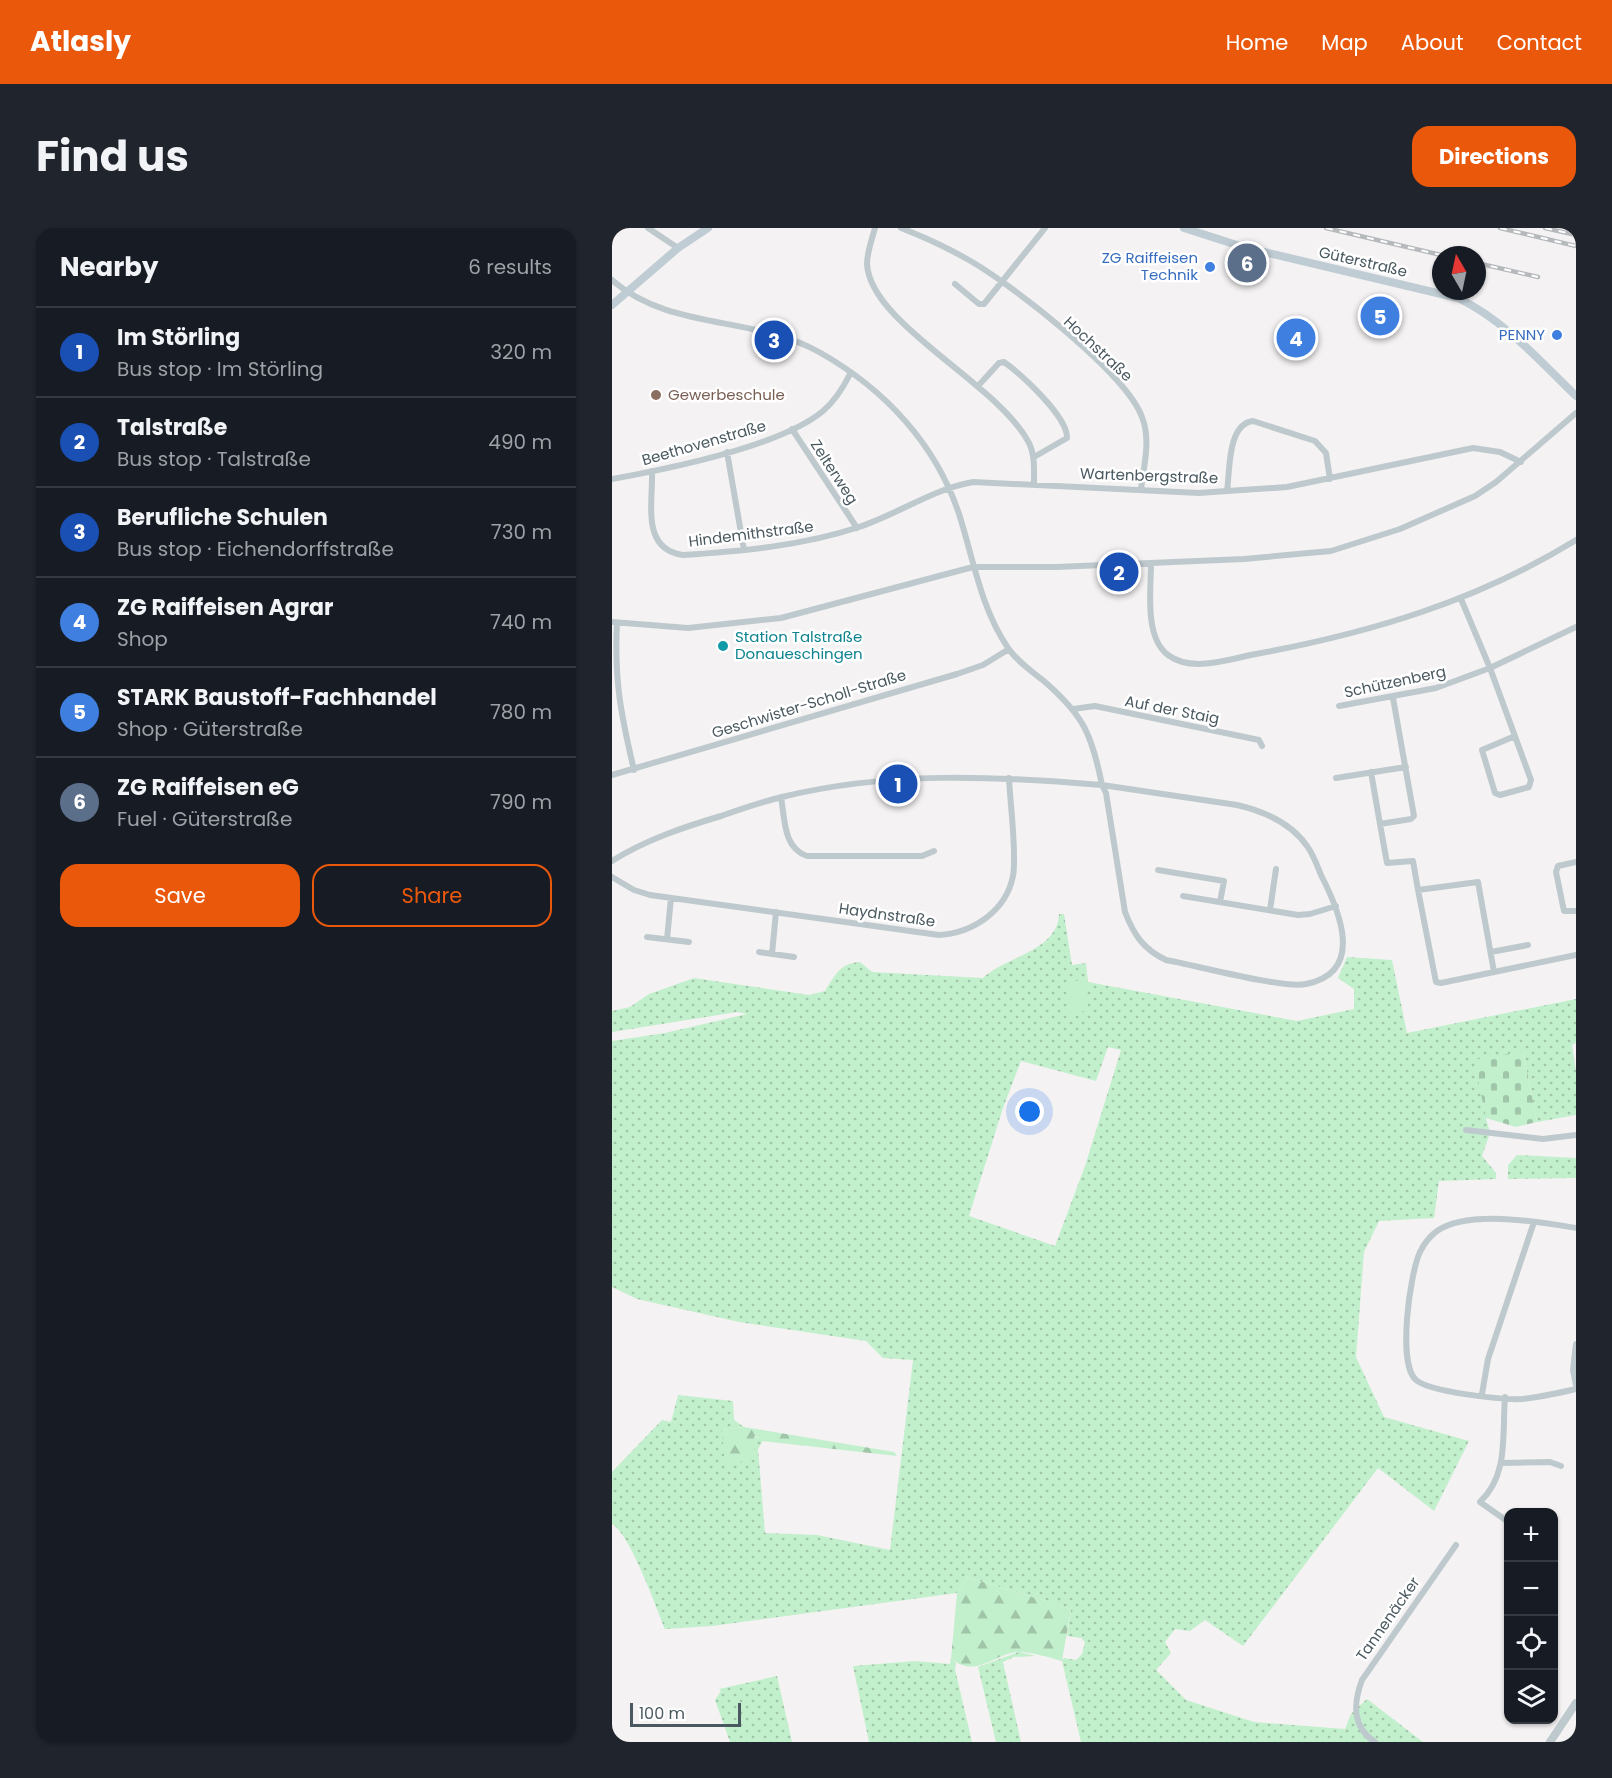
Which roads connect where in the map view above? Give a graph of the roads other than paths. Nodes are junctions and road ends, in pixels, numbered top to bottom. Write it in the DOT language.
graph roads {
  1 [pos="648,228"];
  2 [pos="708,228"];
  3 [pos="875,228"];
  4 [pos="901,228"];
  5 [pos="1046,228"];
  6 [pos="1184,228"];
  7 [pos="678,248"];
  8 [pos="612,280"];
  9 [pos="1001,282"];
  10 [pos="955,284"];
  11 [pos="626,292"];
  12 [pos="612,305"];
  13 [pos="850,374"];
  14 [pos="978,386"];
  15 [pos="1576,396"];
  16 [pos="1576,413"];
  17 [pos="792,429"];
  18 [pos="727,452"];
  19 [pos="1034,457"];
  20 [pos="1521,462"];
  21 [pos="652,471"];
  22 [pos="612,479"];
  23 [pos="1330,479"];
  24 [pos="1034,483"];
  25 [pos="949,487"];
  26 [pos="1141,489"];
  27 [pos="1227,491"];
  28 [pos="856,528"];
  29 [pos="1576,540"];
  30 [pos="744,550"];
  31 [pos="1151,563"];
  32 [pos="973,567"];
  33 [pos="1461,599"];
  34 [pos="614,623"];
  35 [pos="1576,627"];
  36 [pos="1009,649"];
  37 [pos="1490,668"];
  38 [pos="1393,698"];
  39 [pos="1339,706"];
  40 [pos="1073,709"];
  41 [pos="1515,736"];
  42 [pos="1262,746"];
  43 [pos="1406,767"];
  44 [pos="634,770"];
  45 [pos="1371,772"];
  46 [pos="612,775"];
  47 [pos="1009,778"];
  48 [pos="1336,778"];
  49 [pos="1102,785"];
  50 [pos="780,797"];
  51 [pos="1380,824"];
  52 [pos="934,851"];
  53 [pos="612,861"];
  54 [pos="1576,862"];
  55 [pos="1276,869"];
  56 [pos="1158,870"];
  57 [pos="612,877"];
  58 [pos="1418,890"];
  59 [pos="1184,896"];
  60 [pos="671,898"];
  61 [pos="1220,902"];
  62 [pos="1336,906"];
  63 [pos="1270,910"];
  64 [pos="1576,911"];
  65 [pos="776,912"];
  66 [pos="646,937"];
  67 [pos="667,939"];
  68 [pos="689,942"];
  69 [pos="1528,945"];
  70 [pos="759,952"];
  71 [pos="1491,952"];
  72 [pos="772,954"];
  73 [pos="1576,955"];
  74 [pos="795,957"];
  75 [pos="1494,972"];
  76 [pos="1466,1130"];
  77 [pos="1576,1135"];
  78 [pos="1534,1222"];
  79 [pos="1576,1228"];
  80 [pos="1576,1344"];
  81 [pos="1576,1387"];
  82 [pos="1482,1395"];
  83 [pos="1505,1397"];
  84 [pos="1502,1463"];
  85 [pos="1561,1466"];
  86 [pos="1504,1519"];
  87 [pos="1456,1545"];
  88 [pos="1576,1703"];
  89 [pos="1375,1742"];
  90 [pos="1550,1742"];
  1 -- 7 [label="street"];
  2 -- 7 [label="main road"];
  3 -- 14 [label="street"];
  4 -- 9 [label="street, Hochstraße"];
  5 -- 9 [label="street"];
  6 -- 15 [label="main road, Güterstraße"];
  7 -- 11 [label="main road"];
  8 -- 11 [label="street"];
  9 -- 10 [label="street"];
  9 -- 26 [label="street, Hochstraße"];
  11 -- 12 [label="main road"];
  11 -- 13 [label="street"];
  13 -- 17 [label="street, Beethovenstraße"];
  13 -- 25 [label="street"];
  14 -- 19 [label="street"];
  14 -- 19 [label="street"];
  16 -- 20 [label="street"];
  17 -- 18 [label="street, Beethovenstraße"];
  17 -- 28 [label="street, Zelterweg"];
  18 -- 21 [label="street, Beethovenstraße"];
  18 -- 30 [label="street"];
  19 -- 24 [label="street"];
  20 -- 23 [label="street, Wartenbergstraße"];
  20 -- 31 [label="street"];
  21 -- 22 [label="street, Beethovenstraße"];
  21 -- 30 [label="street, Hindemithstraße"];
  23 -- 27 [label="street, Wartenbergstraße"];
  23 -- 27 [label="street"];
  24 -- 25 [label="street, Wartenbergstraße"];
  24 -- 26 [label="street, Wartenbergstraße"];
  25 -- 28 [label="street, Hindemithstraße"];
  25 -- 32 [label="street"];
  26 -- 27 [label="street, Wartenbergstraße"];
  28 -- 30 [label="street, Hindemithstraße"];
  29 -- 33 [label="street"];
  31 -- 32 [label="street"];
  31 -- 33 [label="street"];
  32 -- 34 [label="street"];
  32 -- 36 [label="street"];
  33 -- 37 [label="street"];
  34 -- 44 [label="street"];
  35 -- 37 [label="street, Schützenberg"];
  36 -- 40 [label="street"];
  36 -- 44 [label="street, Geschwister-Scholl-Straße"];
  37 -- 38 [label="street, Schützenberg"];
  37 -- 41 [label="street"];
  38 -- 39 [label="street, Schützenberg"];
  38 -- 43 [label="street"];
  40 -- 42 [label="street, Auf der Staig"];
  40 -- 49 [label="street"];
  41 -- 41 [label="street"];
  43 -- 45 [label="street"];
  43 -- 51 [label="street"];
  44 -- 46 [label="street, Geschwister-Scholl-Straße"];
  45 -- 48 [label="street"];
  45 -- 51 [label="street"];
  47 -- 49 [label="street"];
  47 -- 50 [label="street"];
  47 -- 65 [label="street, Haydnstraße"];
  49 -- 62 [label="street"];
  49 -- 62 [label="street"];
  50 -- 52 [label="street"];
  50 -- 53 [label="street"];
  51 -- 58 [label="street"];
  54 -- 64 [label="street"];
  55 -- 63 [label="street"];
  56 -- 61 [label="street"];
  57 -- 60 [label="street, Haydnstraße"];
  58 -- 71 [label="street"];
  58 -- 75 [label="street"];
  59 -- 61 [label="street"];
  60 -- 65 [label="street, Haydnstraße"];
  60 -- 67 [label="street"];
  61 -- 63 [label="street"];
  62 -- 63 [label="street"];
  65 -- 72 [label="street"];
  66 -- 67 [label="street"];
  67 -- 68 [label="street"];
  69 -- 71 [label="street"];
  70 -- 72 [label="street"];
  71 -- 75 [label="street"];
  72 -- 74 [label="street"];
  73 -- 75 [label="street"];
  76 -- 77 [label="street"];
  78 -- 79 [label="street"];
  78 -- 82 [label="street"];
  78 -- 82 [label="street"];
  80 -- 81 [label="street"];
  81 -- 83 [label="street"];
  82 -- 83 [label="street"];
  83 -- 84 [label="street"];
  84 -- 85 [label="street"];
  84 -- 86 [label="street"];
  87 -- 89 [label="street, Tannenäcker"];
  88 -- 90 [label="street"];
}
